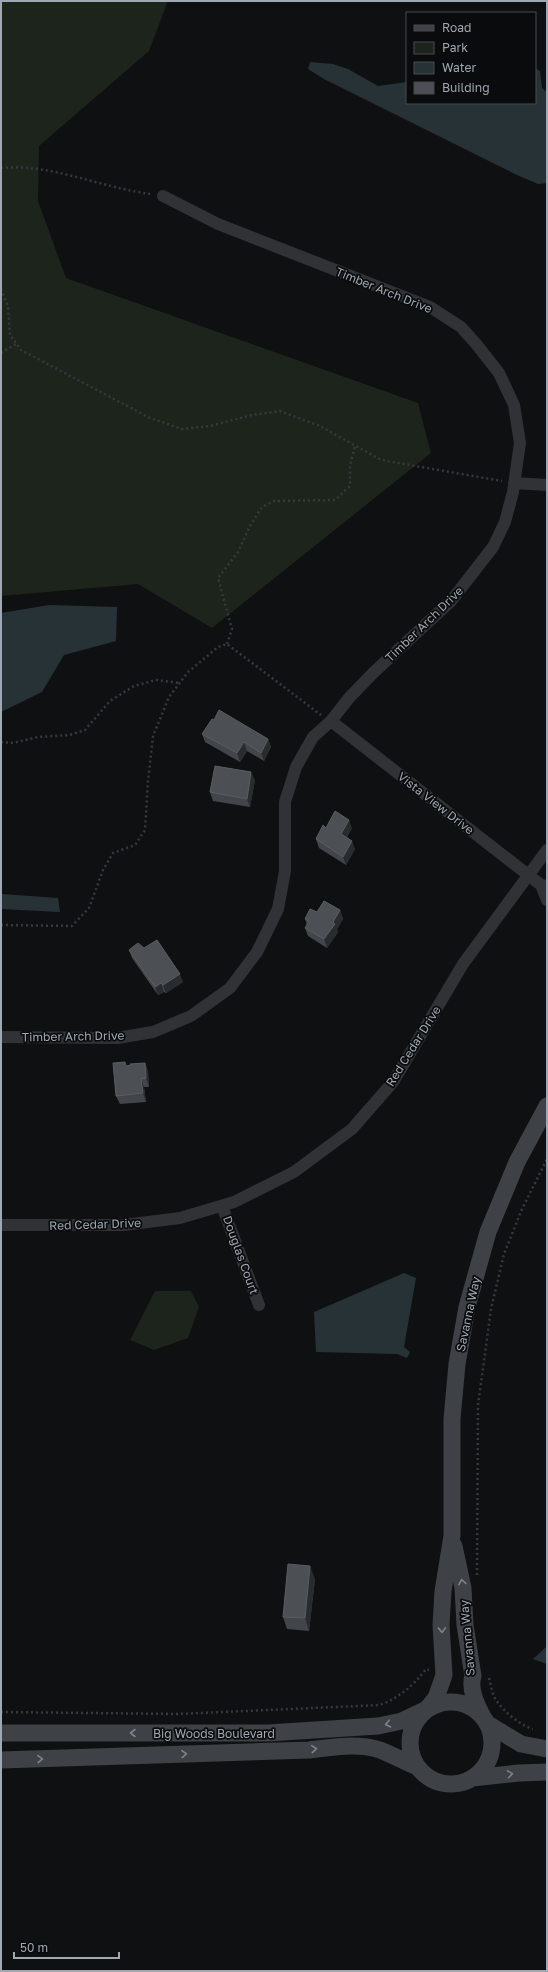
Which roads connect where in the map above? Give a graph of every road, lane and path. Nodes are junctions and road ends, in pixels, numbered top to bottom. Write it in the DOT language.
graph roads {
  1 [pos="1,168"];
  2 [pos="163,196"];
  3 [pos="1,289"];
  4 [pos="16,344"];
  5 [pos="1,354"];
  6 [pos="355,446"];
  7 [pos="514,482"];
  8 [pos="547,485"];
  9 [pos="227,644"];
  10 [pos="180,683"];
  11 [pos="331,721"];
  12 [pos="1,742"];
  13 [pos="547,850"];
  14 [pos="528,875"];
  15 [pos="544,886"];
  16 [pos="547,900"];
  17 [pos="1,925"];
  18 [pos="1,1037"];
  19 [pos="547,1106"];
  20 [pos="547,1159"];
  21 [pos="222,1206"];
  22 [pos="1,1225"];
  23 [pos="259,1305"];
  24 [pos="452,1536"];
  25 [pos="477,1579"];
  26 [pos="426,1669"];
  27 [pos="486,1672"];
  28 [pos="426,1710"];
  29 [pos="1,1712"];
  30 [pos="485,1720"];
  31 [pos="535,1730"];
  32 [pos="1,1733"];
  33 [pos="547,1749"];
  34 [pos="1,1760"];
  35 [pos="417,1767"];
  36 [pos="547,1772"];
  37 [pos="472,1778"];
  1 -- 2 [label="path"];
  2 -- 7 [label="street, Timber Arch Drive"];
  3 -- 4 [label="path"];
  4 -- 5 [label="path"];
  4 -- 6 [label="path"];
  6 -- 7 [label="path"];
  6 -- 9 [label="path"];
  7 -- 8 [label="street"];
  7 -- 11 [label="street, Timber Arch Drive"];
  9 -- 10 [label="path"];
  9 -- 11 [label="path"];
  10 -- 12 [label="path"];
  10 -- 17 [label="path"];
  11 -- 14 [label="street, Vista View Drive"];
  11 -- 18 [label="street, Timber Arch Drive"];
  13 -- 14 [label="street, Red Cedar Drive"];
  14 -- 15 [label="street, Vista View Drive"];
  14 -- 21 [label="street, Red Cedar Drive"];
  15 -- 16 [label="street, Vista View Drive"];
  19 -- 24 [label="street, Savanna Way"];
  20 -- 25 [label="path"];
  21 -- 22 [label="street, Red Cedar Drive"];
  21 -- 23 [label="street, Douglas Court"];
  24 -- 28 [label="street, Savanna Way, one-way"];
  30 -- 24 [label="street, Savanna Way, one-way"];
  26 -- 29 [label="path"];
  27 -- 31 [label="path"];
  28 -- 30 [label="street, Big Woods Boulevard"];
  28 -- 32 [label="street, Big Woods Boulevard, one-way"];
  28 -- 35 [label="street"];
  30 -- 33 [label="street, Big Woods Boulevard"];
  30 -- 37 [label="street, Big Woods Boulevard"];
  34 -- 35 [label="street, Big Woods Boulevard, one-way"];
  35 -- 37 [label="street, Big Woods Boulevard"];
  37 -- 36 [label="street, Big Woods Boulevard, one-way"];
}
